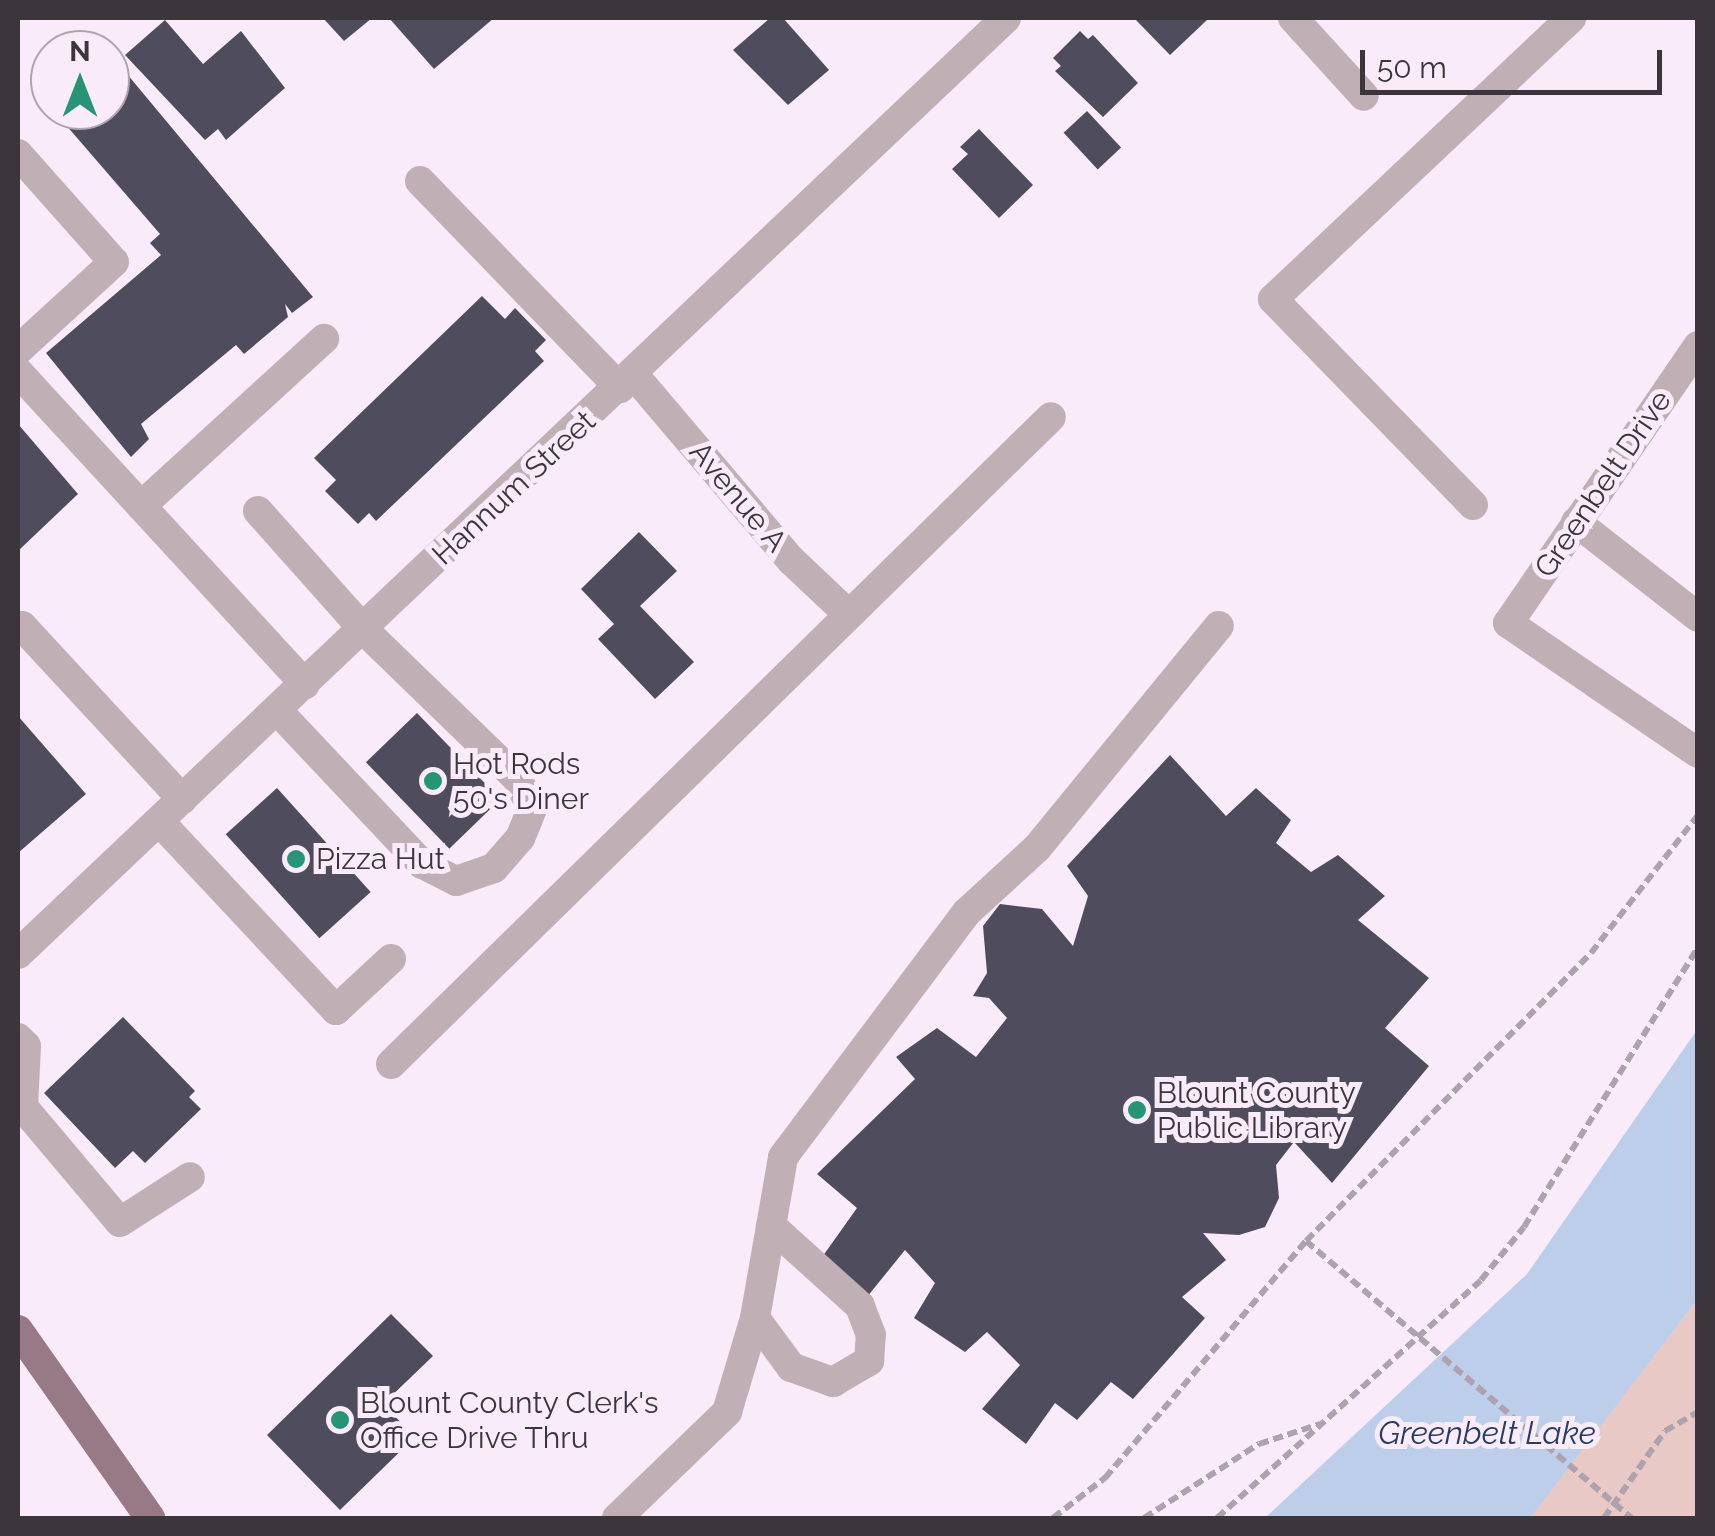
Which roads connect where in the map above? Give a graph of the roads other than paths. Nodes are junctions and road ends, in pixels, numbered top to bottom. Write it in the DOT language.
graph roads {
  1 [pos="1006,18"];
  2 [pos="1292,18"];
  3 [pos="1571,18"];
  4 [pos="1364,96"];
  5 [pos="18,154"];
  6 [pos="420,181"];
  7 [pos="324,339"];
  8 [pos="1698,346"];
  9 [pos="18,350"];
  10 [pos="18,372"];
  11 [pos="627,382"];
  12 [pos="1051,417"];
  13 [pos="1472,505"];
  14 [pos="141,506"];
  15 [pos="258,512"];
  16 [pos="1576,522"];
  17 [pos="848,614"];
  18 [pos="1698,617"];
  19 [pos="1219,626"];
  20 [pos="363,629"];
  21 [pos="18,630"];
  22 [pos="305,684"];
  23 [pos="277,710"];
  24 [pos="1698,754"];
  25 [pos="182,799"];
  26 [pos="160,820"];
  27 [pos="18,954"];
  28 [pos="390,958"];
  29 [pos="18,1038"];
  30 [pos="391,1064"];
  31 [pos="190,1178"];
  32 [pos="771,1226"];
  33 [pos="755,1318"];
  34 [pos="26,1343"];
  35 [pos="150,1518"];
  36 [pos="617,1518"];
  1 -- 11 [label="street, Hannum Street"];
  2 -- 4 [label="street"];
  3 -- 13 [label="street"];
  5 -- 9 [label="street"];
  6 -- 11 [label="street, Avenue A"];
  7 -- 14 [label="street"];
  8 -- 16 [label="street, Greenbelt Drive"];
  10 -- 14 [label="street"];
  11 -- 17 [label="street, Avenue A"];
  11 -- 20 [label="street, Hannum Street"];
  12 -- 17 [label="street"];
  14 -- 22 [label="street"];
  15 -- 20 [label="street"];
  16 -- 18 [label="street"];
  16 -- 24 [label="street, Greenbelt Drive"];
  17 -- 30 [label="street"];
  19 -- 32 [label="street"];
  20 -- 22 [label="street, Hannum Street"];
  20 -- 23 [label="street"];
  21 -- 25 [label="street"];
  22 -- 23 [label="street, Hannum Street"];
  23 -- 25 [label="street, Hannum Street"];
  25 -- 26 [label="street, Hannum Street"];
  26 -- 27 [label="street, Hannum Street"];
  26 -- 28 [label="street"];
  29 -- 31 [label="street"];
  32 -- 33 [label="street"];
  32 -- 33 [label="street"];
  33 -- 36 [label="street"];
  34 -- 35 [label="main road"];
}
